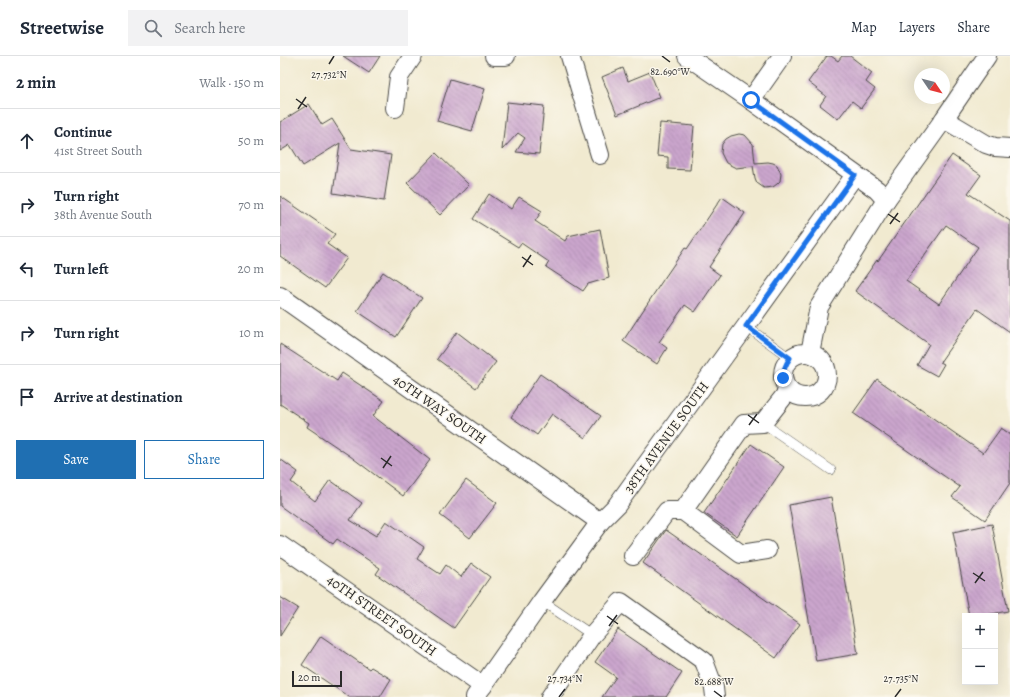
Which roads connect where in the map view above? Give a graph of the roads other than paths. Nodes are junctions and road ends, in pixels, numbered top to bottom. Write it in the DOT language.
graph roads {
  1 [pos="413,56"];
  2 [pos="494,56"];
  3 [pos="506,56"];
  4 [pos="570,56"];
  5 [pos="687,56"];
  6 [pos="782,56"];
  7 [pos="987,56"];
  8 [pos="751,100"];
  9 [pos="395,108"];
  10 [pos="944,119"];
  11 [pos="1002,147"];
  12 [pos="600,155"];
  13 [pos="855,175"];
  14 [pos="886,200"];
  15 [pos="280,296"];
  16 [pos="746,326"];
  17 [pos="810,353"];
  18 [pos="790,358"];
  19 [pos="789,390"];
  20 [pos="763,423"];
  21 [pos="831,470"];
  22 [pos="683,511"];
  23 [pos="600,522"];
  24 [pos="280,545"];
  25 [pos="767,550"];
  26 [pos="633,556"];
  27 [pos="542,601"];
  28 [pos="592,635"];
  29 [pos="479,691"];
  30 [pos="550,697"];
  31 [pos="715,697"];
  1 -- 9 [label="street"];
  2 -- 3 [label="street"];
  4 -- 12 [label="street"];
  5 -- 8 [label="street"];
  6 -- 8 [label="street"];
  7 -- 10 [label="street"];
  8 -- 13 [label="street"];
  10 -- 11 [label="street"];
  10 -- 14 [label="street"];
  13 -- 14 [label="street"];
  13 -- 16 [label="street, 38TH AVENUE SOUTH"];
  14 -- 17 [label="street"];
  15 -- 23 [label="street, 40TH WAY SOUTH"];
  16 -- 18 [label="lane"];
  16 -- 23 [label="street, 38TH AVENUE SOUTH"];
  17 -- 18 [label="street"];
  17 -- 19 [label="street"];
  18 -- 19 [label="street"];
  19 -- 20 [label="street"];
  20 -- 21 [label="lane"];
  20 -- 22 [label="street"];
  22 -- 25 [label="street"];
  22 -- 26 [label="street"];
  23 -- 27 [label="street, 38TH AVENUE SOUTH"];
  24 -- 29 [label="street, 40TH STREET SOUTH"];
  27 -- 28 [label="lane"];
  27 -- 29 [label="street, 38TH AVENUE SOUTH"];
  28 -- 30 [label="street"];
  28 -- 31 [label="street"];
}
